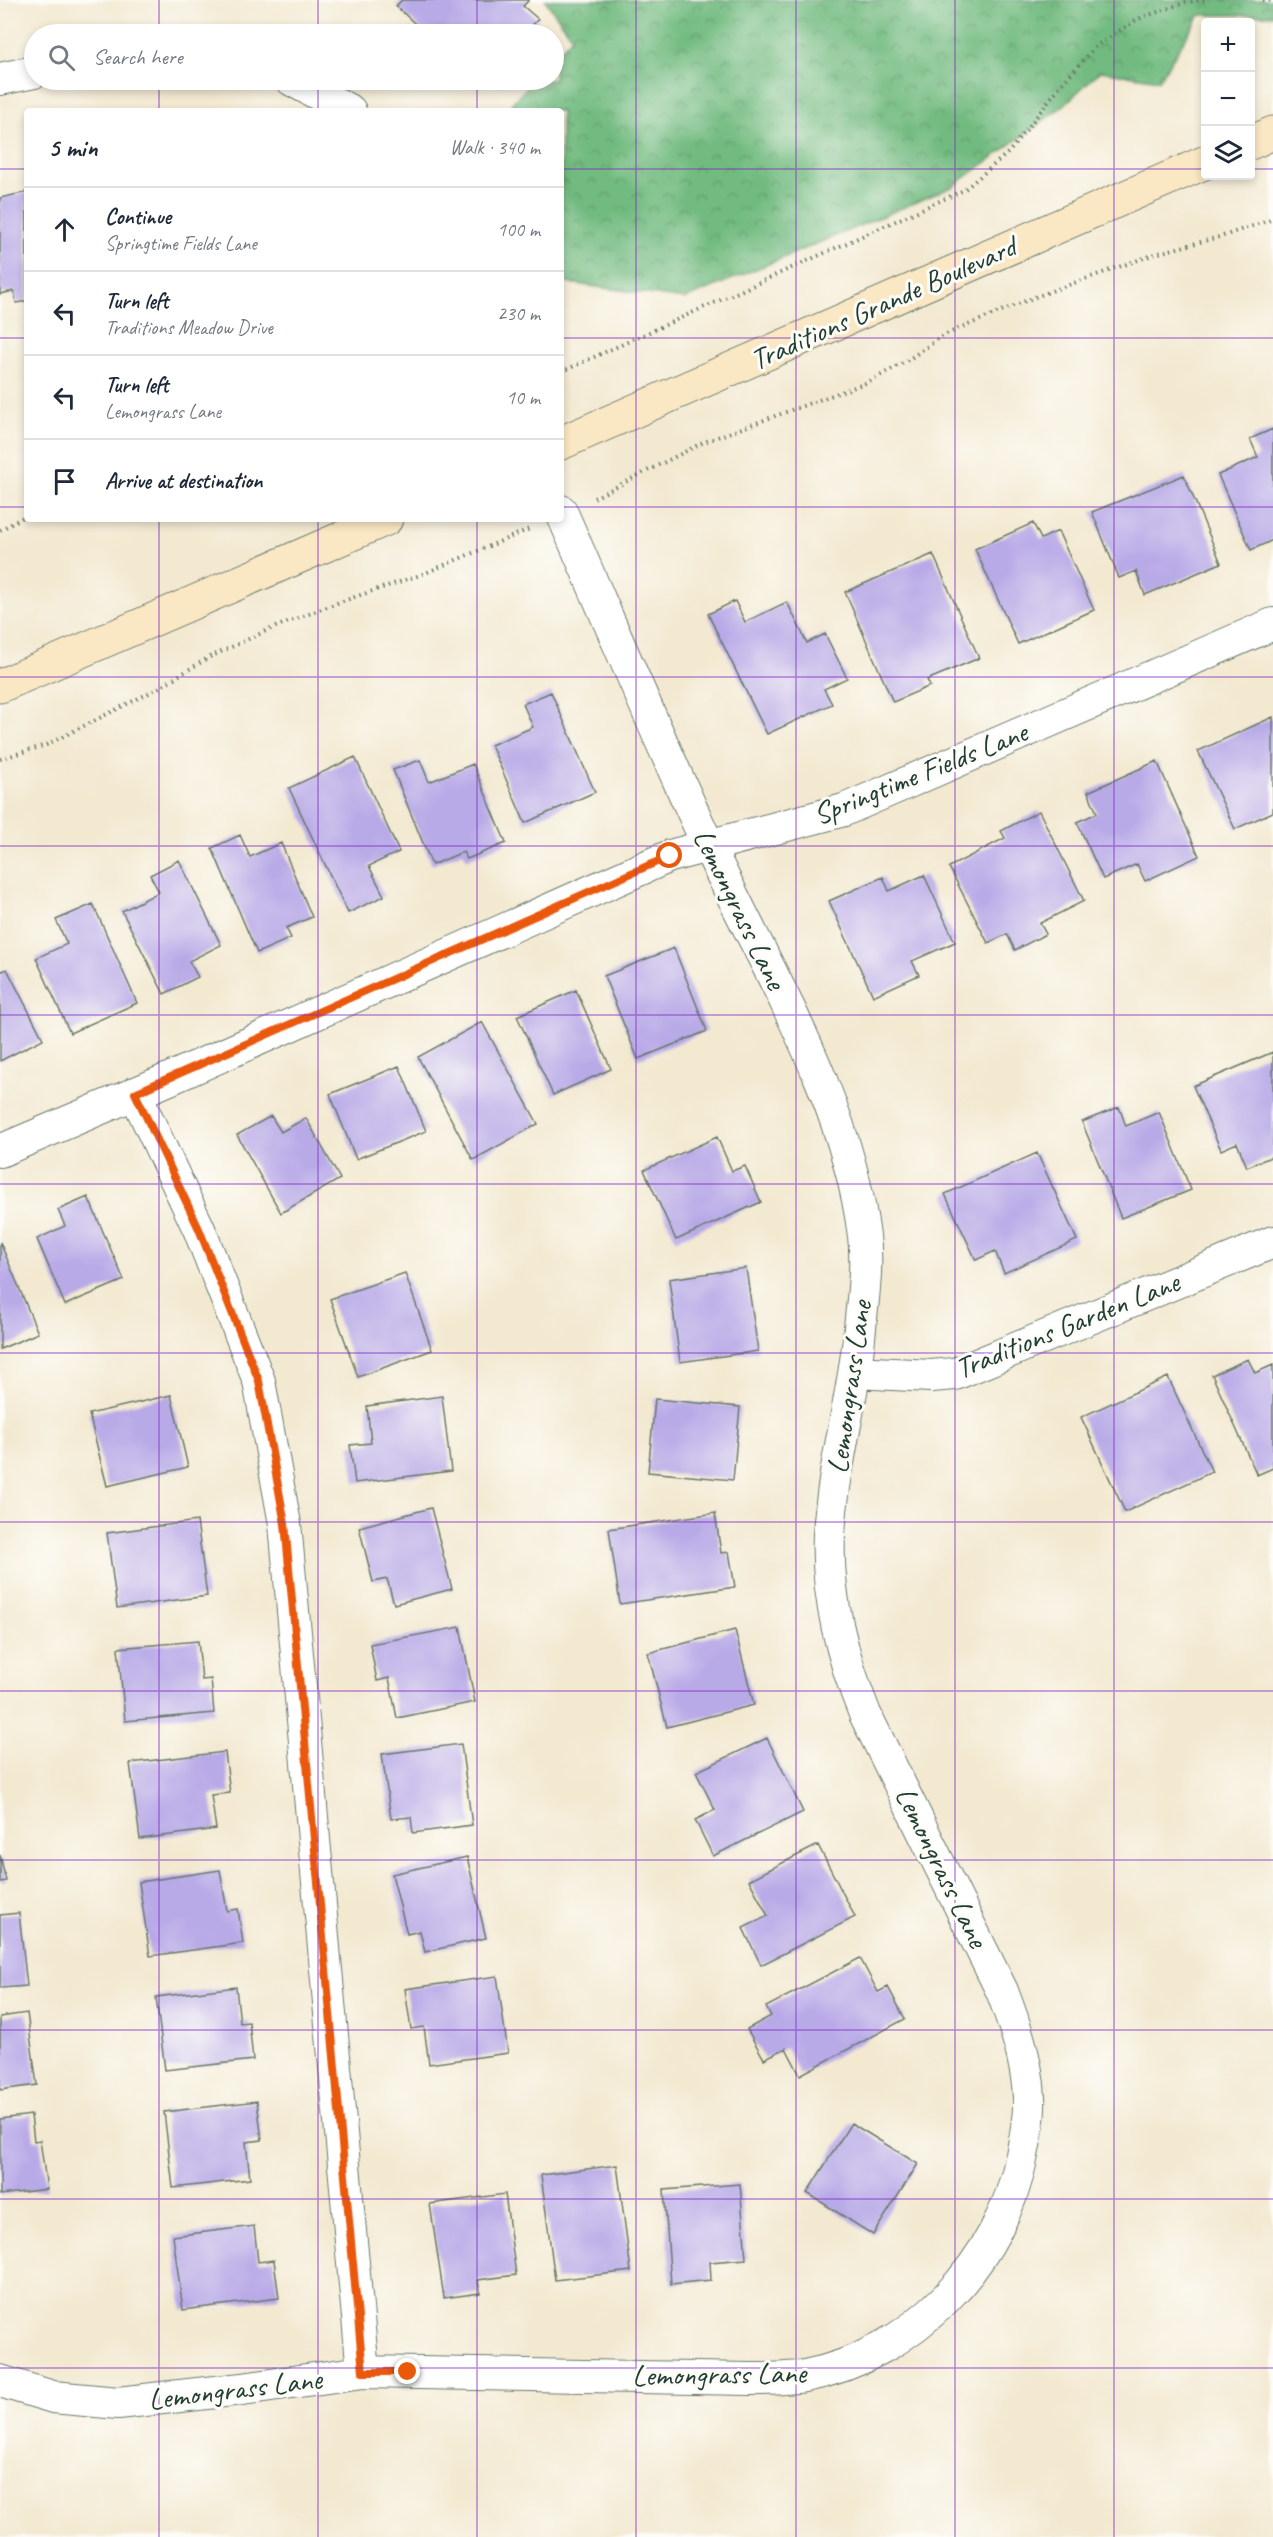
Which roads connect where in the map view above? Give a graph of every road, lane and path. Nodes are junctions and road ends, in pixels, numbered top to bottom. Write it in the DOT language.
graph roads {
  1 [pos="1209,0"];
  2 [pos="1263,0"];
  3 [pos="1273,2"];
  4 [pos="24,74"];
  5 [pos="0,79"];
  6 [pos="311,90"];
  7 [pos="344,108"];
  8 [pos="1273,133"];
  9 [pos="1255,141"];
  10 [pos="1201,164"];
  11 [pos="1273,219"];
  12 [pos="564,371"];
  13 [pos="564,442"];
  14 [pos="598,496"];
  15 [pos="24,517"];
  16 [pos="379,522"];
  17 [pos="542,522"];
  18 [pos="550,522"];
  19 [pos="0,530"];
  20 [pos="1273,624"];
  21 [pos="0,686"];
  22 [pos="0,759"];
  23 [pos="709,846"];
  24 [pos="135,1093"];
  25 [pos="0,1151"];
  26 [pos="1273,1242"];
  27 [pos="855,1372"];
  28 [pos="363,2372"];
  29 [pos="0,2381"];
  1 -- 12 [label="path"];
  2 -- 3 [label="path"];
  4 -- 5 [label="street"];
  6 -- 7 [label="street"];
  8 -- 9 [label="main road"];
  10 -- 13 [label="main road, Traditions Grande Boulevard"];
  11 -- 14 [label="path"];
  15 -- 19 [label="path"];
  16 -- 21 [label="main road"];
  17 -- 22 [label="path"];
  18 -- 23 [label="street, Lemongrass Lane"];
  20 -- 23 [label="street, Springtime Fields Lane"];
  23 -- 24 [label="street, Springtime Fields Lane"];
  23 -- 27 [label="street, Lemongrass Lane"];
  24 -- 25 [label="street, Springtime Fields Lane"];
  24 -- 28 [label="street"];
  26 -- 27 [label="street, Traditions Garden Lane"];
  27 -- 28 [label="street, Lemongrass Lane"];
  28 -- 29 [label="street, Lemongrass Lane"];
}
